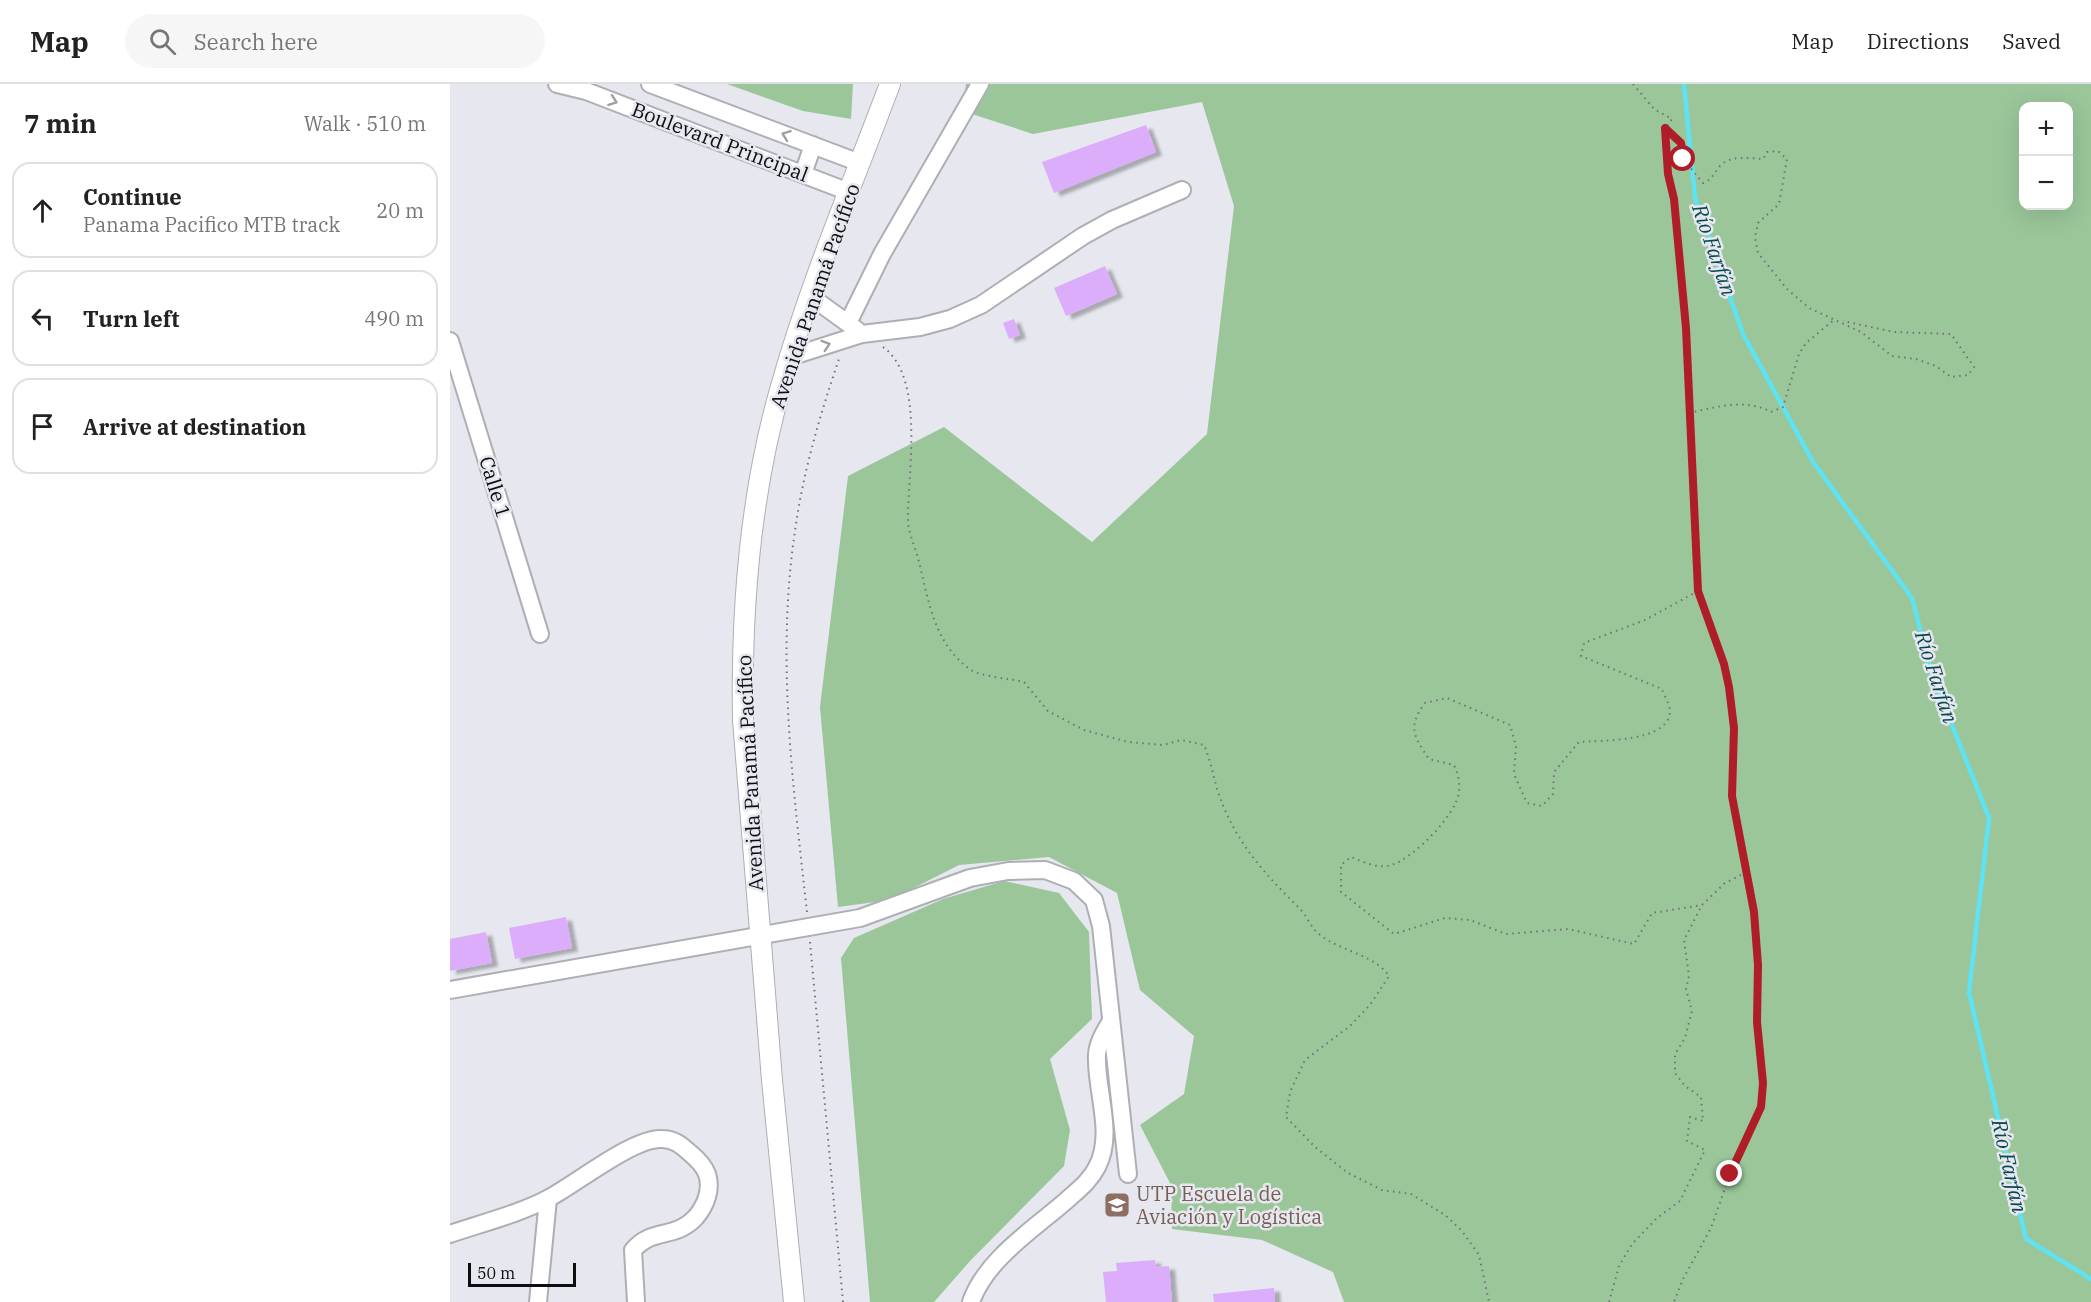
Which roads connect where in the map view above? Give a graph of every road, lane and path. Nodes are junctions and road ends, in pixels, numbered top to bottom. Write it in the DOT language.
graph roads {
  1 [pos="557,84"];
  2 [pos="650,84"];
  3 [pos="890,84"];
  4 [pos="980,84"];
  5 [pos="1633,84"];
  6 [pos="697,102"];
  7 [pos="1665,128"];
  8 [pos="688,130"];
  9 [pos="813,146"];
  10 [pos="860,163"];
  11 [pos="804,174"];
  12 [pos="1182,190"];
  13 [pos="849,192"];
  14 [pos="810,297"];
  15 [pos="1836,319"];
  16 [pos="1843,321"];
  17 [pos="852,332"];
  18 [pos="450,341"];
  19 [pos="790,357"];
  20 [pos="1688,413"];
  21 [pos="1698,591"];
  22 [pos="540,634"];
  23 [pos="1745,873"];
  24 [pos="1702,905"];
  25 [pos="809,928"];
  26 [pos="760,938"];
  27 [pos="450,990"];
  28 [pos="1111,1021"];
  29 [pos="1128,1174"];
  30 [pos="548,1198"];
  31 [pos="450,1234"];
  32 [pos="538,1302"];
  33 [pos="636,1302"];
  34 [pos="794,1302"];
  35 [pos="843,1302"];
  36 [pos="971,1302"];
  37 [pos="1489,1302"];
  38 [pos="1609,1302"];
  39 [pos="1674,1302"];
  1 -- 8 [label="street, Boulevard Principal, one-way"];
  2 -- 6 [label="street, Boulevard Principal"];
  3 -- 10 [label="main road, Avenida Panamá Pacífico"];
  4 -- 17 [label="street"];
  5 -- 7 [label="path"];
  6 -- 8 [label="street"];
  9 -- 6 [label="street, Boulevard Principal, one-way"];
  7 -- 15 [label="path"];
  7 -- 20 [label="path"];
  8 -- 11 [label="street, Boulevard Principal"];
  9 -- 10 [label="street, Boulevard Principal"];
  9 -- 11 [label="street"];
  10 -- 13 [label="main road, Avenida Panamá Pacífico"];
  11 -- 13 [label="street, Boulevard Principal"];
  12 -- 17 [label="street"];
  13 -- 14 [label="main road, Avenida Panamá Pacífico"];
  14 -- 17 [label="street"];
  14 -- 19 [label="main road, Avenida Panamá Pacífico"];
  15 -- 16 [label="path"];
  15 -- 20 [label="path"];
  16 -- 16 [label="path"];
  19 -- 17 [label="street, one-way"];
  17 -- 25 [label="path"];
  17 -- 37 [label="path"];
  18 -- 22 [label="street, Calle 1"];
  19 -- 26 [label="main road, Avenida Panamá Pacífico"];
  20 -- 21 [label="path"];
  21 -- 23 [label="path"];
  21 -- 24 [label="path"];
  23 -- 24 [label="path"];
  23 -- 39 [label="path"];
  24 -- 38 [label="path"];
  25 -- 26 [label="street"];
  25 -- 28 [label="street"];
  25 -- 35 [label="path"];
  26 -- 27 [label="street"];
  26 -- 34 [label="main road, Avenida Panamá Pacífico"];
  28 -- 29 [label="street"];
  28 -- 36 [label="street"];
  30 -- 31 [label="street"];
  30 -- 32 [label="street"];
  30 -- 33 [label="street"];
}
